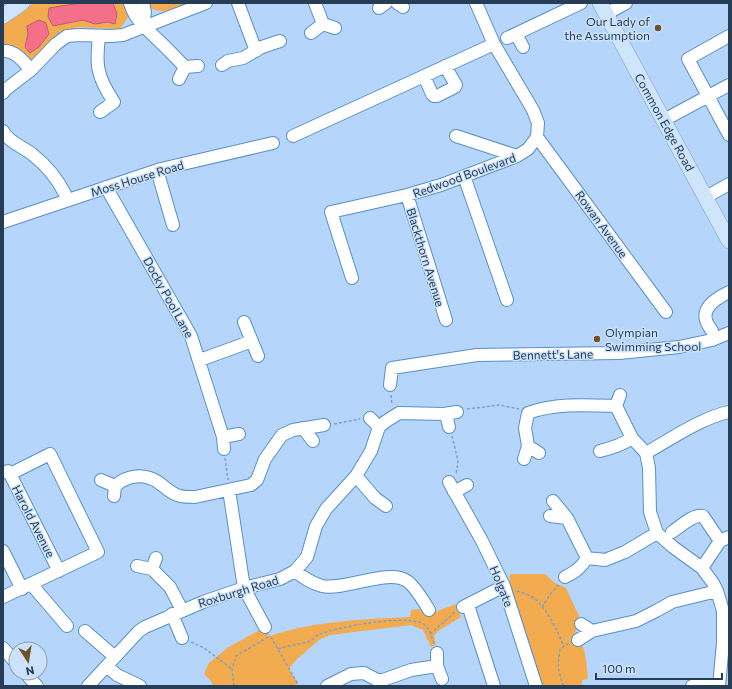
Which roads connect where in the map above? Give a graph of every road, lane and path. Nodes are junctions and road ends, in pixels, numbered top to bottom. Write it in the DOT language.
graph roads {
  1 [pos="22,3"];
  2 [pos="130,3"];
  3 [pos="143,3"];
  4 [pos="206,3"];
  5 [pos="238,3"];
  6 [pos="315,3"];
  7 [pos="476,3"];
  8 [pos="581,3"];
  9 [pos="626,3"];
  10 [pos="603,9"];
  11 [pos="3,16"];
  12 [pos="322,24"];
  13 [pos="144,27"];
  14 [pos="335,28"];
  15 [pos="311,33"];
  16 [pos="99,36"];
  17 [pos="729,36"];
  18 [pos="280,41"];
  19 [pos="494,44"];
  20 [pos="523,48"];
  21 [pos="3,51"];
  22 [pos="256,51"];
  23 [pos="222,65"];
  24 [pos="198,66"];
  25 [pos="445,66"];
  26 [pos="185,67"];
  27 [pos="31,70"];
  28 [pos="424,76"];
  29 [pos="179,79"];
  30 [pos="729,85"];
  31 [pos="3,94"];
  32 [pos="708,96"];
  33 [pos="100,112"];
  34 [pos="664,120"];
  35 [pos="3,133"];
  36 [pos="729,135"];
  37 [pos="293,136"];
  38 [pos="456,136"];
  39 [pos="537,137"];
  40 [pos="273,142"];
  41 [pos="518,156"];
  42 [pos="157,170"];
  43 [pos="464,176"];
  44 [pos="729,184"];
  45 [pos="106,187"];
  46 [pos="65,194"];
  47 [pos="407,195"];
  48 [pos="706,197"];
  49 [pos="3,222"];
  50 [pos="173,224"];
  51 [pos="729,241"];
  52 [pos="352,278"];
  53 [pos="729,292"];
  54 [pos="507,300"];
  55 [pos="666,312"];
  56 [pos="446,320"];
  57 [pos="244,322"];
  58 [pos="712,331"];
  59 [pos="729,333"];
  60 [pos="252,341"];
  61 [pos="258,356"];
  62 [pos="200,360"];
  63 [pos="390,385"];
  64 [pos="620,395"];
  65 [pos="616,406"];
  66 [pos="728,408"];
  67 [pos="452,413"];
  68 [pos="528,413"];
  69 [pos="393,417"];
  70 [pos="370,418"];
  71 [pos="324,425"];
  72 [pos="379,427"];
  73 [pos="449,427"];
  74 [pos="303,428"];
  75 [pos="239,434"];
  76 [pos="632,438"];
  77 [pos="313,441"];
  78 [pos="223,443"];
  79 [pos="528,446"];
  80 [pos="600,451"];
  81 [pos="539,453"];
  82 [pos="646,453"];
  83 [pos="524,458"];
  84 [pos="7,473"];
  85 [pos="356,476"];
  86 [pos="101,480"];
  87 [pos="467,485"];
  88 [pos="451,487"];
  89 [pos="230,490"];
  90 [pos="553,501"];
  91 [pos="386,506"];
  92 [pos="550,516"];
  93 [pos="567,518"];
  94 [pos="672,532"];
  95 [pos="657,533"];
  96 [pos="725,539"];
  97 [pos="3,551"];
  98 [pos="587,558"];
  99 [pos="137,566"];
  100 [pos="702,568"];
  101 [pos="59,571"];
  102 [pos="295,571"];
  103 [pos="565,577"];
  104 [pos="26,586"];
  105 [pos="504,587"];
  106 [pos="244,588"];
  107 [pos="721,593"];
  108 [pos="3,597"];
  109 [pos="466,606"];
  110 [pos="542,607"];
  111 [pos="429,610"];
  112 [pos="177,612"];
  113 [pos="67,626"];
  114 [pos="85,631"];
  115 [pos="268,632"];
  116 [pos="430,634"];
  117 [pos="726,636"];
  118 [pos="182,638"];
  119 [pos="578,640"];
  120 [pos="564,647"];
  121 [pos="278,649"];
  122 [pos="437,653"];
  123 [pos="111,661"];
  124 [pos="437,666"];
  125 [pos="232,669"];
  126 [pos="442,678"];
  127 [pos="88,686"];
  128 [pos="140,686"];
  129 [pos="234,686"];
  130 [pos="299,686"];
  131 [pos="327,686"];
  132 [pos="494,686"];
  133 [pos="536,686"];
  134 [pos="563,686"];
  135 [pos="692,686"];
  136 [pos="718,686"];
  1 -- 11 [label="main road"];
  2 -- 13 [label="street"];
  3 -- 13 [label="street"];
  4 -- 13 [label="street"];
  5 -- 22 [label="street"];
  6 -- 12 [label="street"];
  7 -- 19 [label="street"];
  8 -- 20 [label="street"];
  9 -- 10 [label="street"];
  10 -- 34 [label="main road, Common Edge Road"];
  12 -- 14 [label="street"];
  12 -- 15 [label="street"];
  13 -- 16 [label="street"];
  13 -- 26 [label="street"];
  16 -- 27 [label="street"];
  16 -- 33 [label="street"];
  17 -- 32 [label="street"];
  18 -- 22 [label="street"];
  19 -- 25 [label="street"];
  19 -- 39 [label="street"];
  21 -- 27 [label="street"];
  22 -- 23 [label="street"];
  24 -- 26 [label="street"];
  25 -- 28 [label="street"];
  25 -- 28 [label="street"];
  26 -- 29 [label="street"];
  27 -- 31 [label="street"];
  28 -- 37 [label="street"];
  30 -- 32 [label="street"];
  32 -- 34 [label="street"];
  32 -- 36 [label="street"];
  34 -- 48 [label="main road, Common Edge Road"];
  35 -- 46 [label="street"];
  38 -- 41 [label="street"];
  39 -- 41 [label="street, Redwood Boulevard"];
  39 -- 55 [label="street, Rowan Avenue"];
  40 -- 42 [label="street, Moss House Road"];
  41 -- 43 [label="street, Redwood Boulevard"];
  42 -- 45 [label="street, Moss House Road"];
  42 -- 50 [label="street"];
  43 -- 47 [label="street, Redwood Boulevard"];
  43 -- 54 [label="street"];
  44 -- 48 [label="street"];
  45 -- 49 [label="street, Moss House Road"];
  45 -- 62 [label="street, Docky Pool Lane"];
  47 -- 52 [label="street, Redwood Boulevard"];
  47 -- 56 [label="street, Blackthorn Avenue"];
  48 -- 51 [label="main road, Common Edge Road"];
  53 -- 58 [label="street"];
  57 -- 60 [label="street"];
  59 -- 63 [label="street, Bennett's Lane"];
  60 -- 61 [label="street"];
  60 -- 62 [label="street"];
  62 -- 78 [label="street, Docky Pool Lane"];
  63 -- 69 [label="path"];
  64 -- 65 [label="street"];
  65 -- 68 [label="street"];
  65 -- 76 [label="street"];
  66 -- 82 [label="street"];
  67 -- 68 [label="path"];
  67 -- 69 [label="street"];
  67 -- 73 [label="street"];
  68 -- 79 [label="street"];
  69 -- 72 [label="street"];
  70 -- 71 [label="path"];
  70 -- 72 [label="street"];
  71 -- 74 [label="street"];
  72 -- 85 [label="street, Roxburgh Road"];
  73 -- 88 [label="path"];
  74 -- 77 [label="street"];
  74 -- 89 [label="street"];
  75 -- 78 [label="street"];
  76 -- 80 [label="street"];
  76 -- 82 [label="street"];
  78 -- 89 [label="path"];
  79 -- 81 [label="street"];
  79 -- 83 [label="street"];
  82 -- 95 [label="street"];
  84 -- 101 [label="street, Harold Avenue"];
  84 -- 101 [label="street"];
  85 -- 91 [label="street"];
  85 -- 102 [label="street, Roxburgh Road"];
  86 -- 89 [label="street"];
  87 -- 88 [label="street"];
  88 -- 105 [label="street, Holgate"];
  89 -- 106 [label="street"];
  90 -- 93 [label="street"];
  92 -- 93 [label="street"];
  93 -- 98 [label="street"];
  94 -- 96 [label="street"];
  95 -- 98 [label="street"];
  95 -- 100 [label="street"];
  96 -- 100 [label="street"];
  97 -- 104 [label="street"];
  98 -- 103 [label="street"];
  99 -- 112 [label="street"];
  100 -- 107 [label="street"];
  101 -- 104 [label="street"];
  102 -- 106 [label="street, Roxburgh Road"];
  102 -- 111 [label="street"];
  103 -- 110 [label="path"];
  104 -- 108 [label="street"];
  104 -- 113 [label="street"];
  105 -- 109 [label="street"];
  105 -- 110 [label="path"];
  105 -- 133 [label="street, Holgate"];
  106 -- 112 [label="street, Roxburgh Road"];
  106 -- 115 [label="street"];
  107 -- 117 [label="street"];
  107 -- 119 [label="street"];
  109 -- 116 [label="path"];
  109 -- 132 [label="street"];
  110 -- 120 [label="path"];
  112 -- 118 [label="street"];
  112 -- 123 [label="street, Roxburgh Road"];
  114 -- 123 [label="street"];
  115 -- 121 [label="path"];
  115 -- 125 [label="path"];
  116 -- 121 [label="path"];
  116 -- 122 [label="path"];
  117 -- 136 [label="street"];
  118 -- 125 [label="path"];
  119 -- 120 [label="path"];
  120 -- 134 [label="path"];
  121 -- 130 [label="path"];
  122 -- 124 [label="street"];
  123 -- 127 [label="street, Roxburgh Road"];
  123 -- 128 [label="street"];
  124 -- 126 [label="street"];
  124 -- 131 [label="street"];
  125 -- 129 [label="path"];
  135 -- 136 [label="street"];
}
